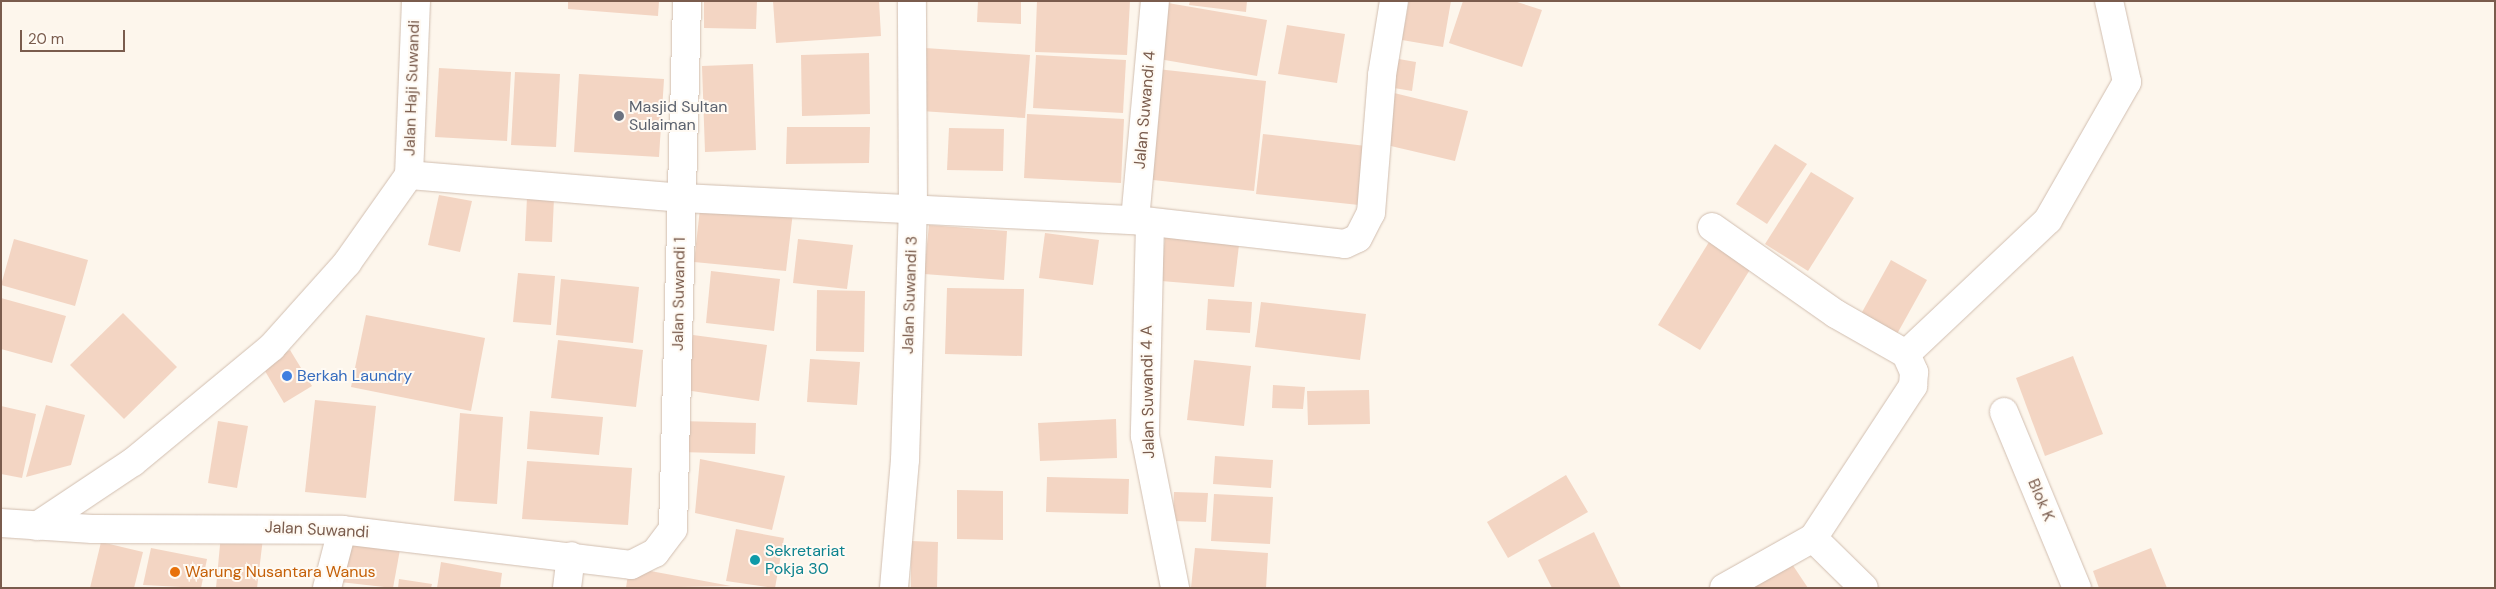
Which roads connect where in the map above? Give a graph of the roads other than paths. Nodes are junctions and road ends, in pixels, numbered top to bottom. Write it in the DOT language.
graph roads {
  1 [pos="416,1"];
  2 [pos="687,1"];
  3 [pos="912,1"];
  4 [pos="1155,1"];
  5 [pos="1394,1"];
  6 [pos="2109,1"];
  7 [pos="409,175"];
  8 [pos="681,198"];
  9 [pos="913,211"];
  10 [pos="1143,222"];
  11 [pos="1712,227"];
  12 [pos="1906,354"];
  13 [pos="2004,412"];
  14 [pos="1,523"];
  15 [pos="37,526"];
  16 [pos="342,530"];
  17 [pos="1813,538"];
  18 [pos="571,556"];
  19 [pos="631,565"];
  20 [pos="327,588"];
  21 [pos="567,588"];
  22 [pos="894,588"];
  23 [pos="1175,588"];
  24 [pos="1724,588"];
  25 [pos="1864,588"];
  26 [pos="2077,588"];
  1 -- 7 [label="street, Jalan Haji Suwandi"];
  2 -- 8 [label="street, Jalan Suwandi 1"];
  3 -- 9 [label="street, Jalan Suwandi 3"];
  4 -- 10 [label="street, Jalan Suwandi 4"];
  5 -- 10 [label="street"];
  6 -- 12 [label="street"];
  7 -- 8 [label="street"];
  7 -- 15 [label="street"];
  8 -- 9 [label="street"];
  8 -- 19 [label="street, Jalan Suwandi 1"];
  9 -- 10 [label="street"];
  9 -- 22 [label="street, Jalan Suwandi 3"];
  10 -- 23 [label="street, Jalan Suwandi 4 A"];
  11 -- 12 [label="street"];
  12 -- 17 [label="street"];
  13 -- 26 [label="street, Blok K"];
  14 -- 15 [label="street, Jalan Suwandi"];
  15 -- 16 [label="street, Jalan Suwandi"];
  16 -- 18 [label="street, Jalan Suwandi"];
  16 -- 20 [label="street"];
  17 -- 24 [label="street"];
  17 -- 25 [label="street"];
  18 -- 19 [label="street, Jalan Suwandi"];
  18 -- 21 [label="street"];
}
